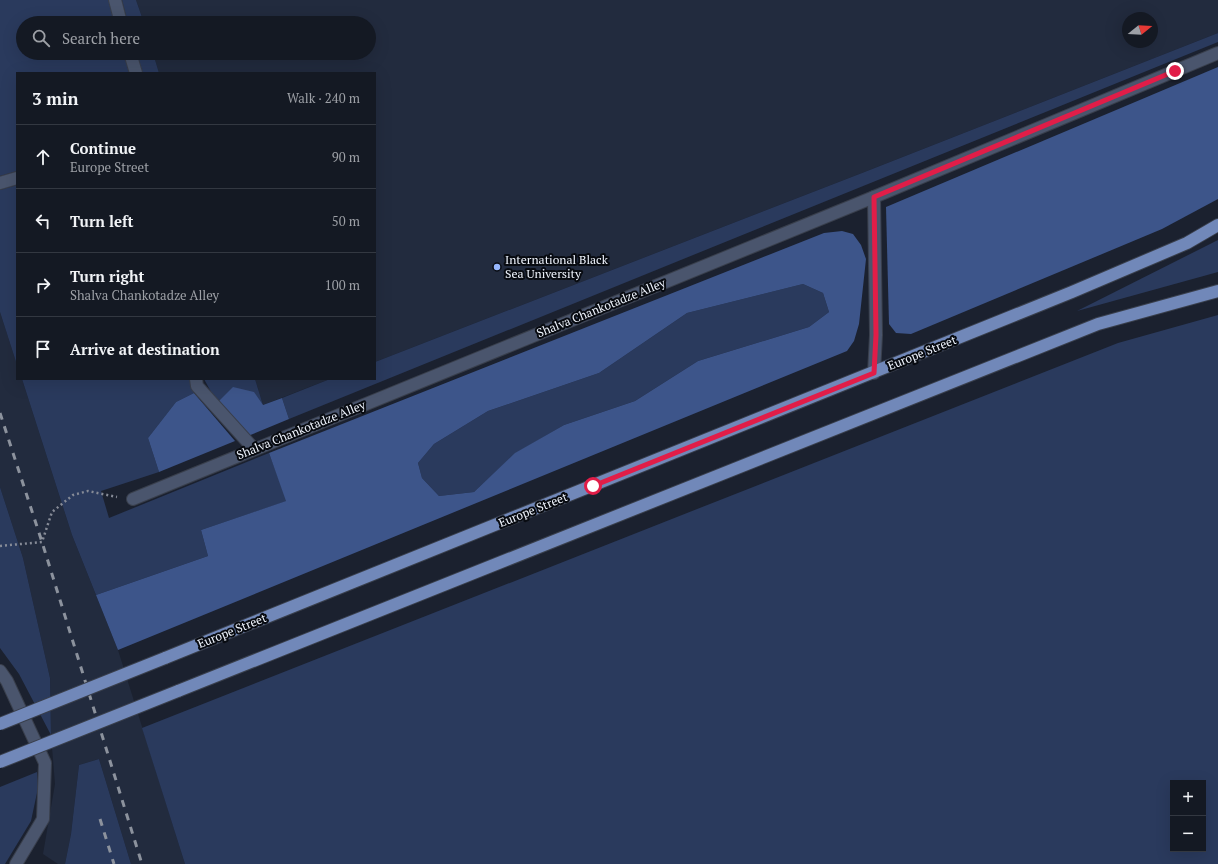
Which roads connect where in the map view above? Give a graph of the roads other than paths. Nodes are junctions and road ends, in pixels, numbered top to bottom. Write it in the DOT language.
graph roads {
  1 [pos="115,0"];
  2 [pos="119,16"];
  3 [pos="1218,53"];
  4 [pos="132,60"];
  5 [pos="136,72"];
  6 [pos="16,178"];
  7 [pos="0,183"];
  8 [pos="874,197"];
  9 [pos="1218,225"];
  10 [pos="1218,291"];
  11 [pos="874,373"];
  12 [pos="196,380"];
  13 [pos="254,449"];
  14 [pos="133,499"];
  15 [pos="0,670"];
  16 [pos="0,724"];
  17 [pos="0,762"];
  18 [pos="16,864"];
  1 -- 2 [label="street"];
  3 -- 8 [label="street, Shalva Chankotadze Alley"];
  4 -- 5 [label="street"];
  6 -- 7 [label="street"];
  8 -- 11 [label="street"];
  8 -- 13 [label="street, Shalva Chankotadze Alley"];
  9 -- 11 [label="main road, Europe Street"];
  10 -- 17 [label="main road, bridge"];
  11 -- 16 [label="main road, Europe Street, bridge"];
  12 -- 13 [label="street"];
  13 -- 14 [label="street, Shalva Chankotadze Alley"];
  15 -- 18 [label="street"];
}
